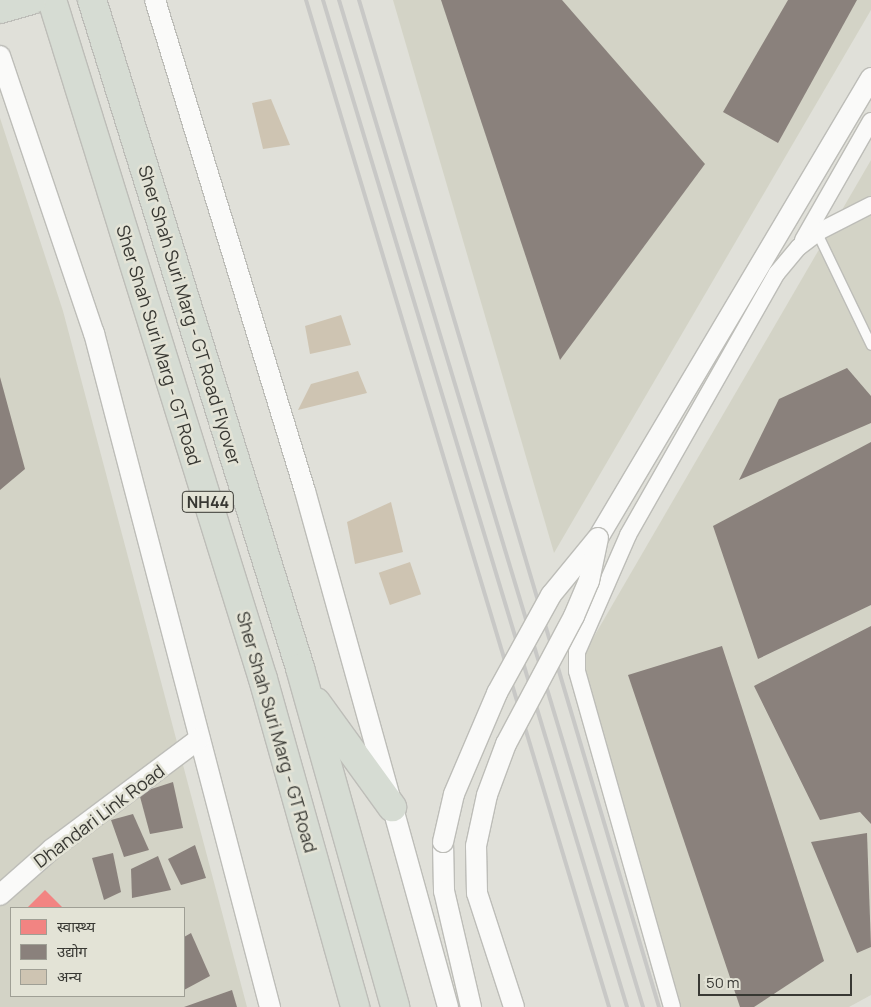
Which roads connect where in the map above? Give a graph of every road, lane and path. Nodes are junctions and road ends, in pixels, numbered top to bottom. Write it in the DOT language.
graph roads {
  1 [pos="32,0"];
  2 [pos="52,0"];
  3 [pos="92,0"];
  4 [pos="155,0"];
  5 [pos="0,8"];
  6 [pos="0,56"];
  7 [pos="871,78"];
  8 [pos="871,121"];
  9 [pos="871,205"];
  10 [pos="817,233"];
  11 [pos="799,247"];
  12 [pos="871,345"];
  13 [pos="598,538"];
  14 [pos="305,687"];
  15 [pos="200,739"];
  16 [pos="392,808"];
  17 [pos="0,895"];
  18 [pos="270,1007"];
  19 [pos="355,1007"];
  20 [pos="396,1007"];
  21 [pos="448,1007"];
  22 [pos="471,1007"];
  23 [pos="514,1007"];
  24 [pos="672,1007"];
  1 -- 5 [label="highway"];
  2 -- 19 [label="highway, Sher Shah Suri Marg - GT Road / NH44"];
  3 -- 14 [label="highway, Sher Shah Suri Marg - GT Road Flyover / NH44"];
  4 -- 16 [label="street"];
  6 -- 15 [label="street"];
  7 -- 13 [label="street"];
  8 -- 11 [label="street"];
  9 -- 10 [label="street"];
  10 -- 11 [label="street"];
  10 -- 12 [label="lane"];
  11 -- 24 [label="street"];
  13 -- 22 [label="street, bridge"];
  13 -- 23 [label="street, bridge"];
  14 -- 16 [label="highway"];
  14 -- 20 [label="highway, NH44"];
  15 -- 17 [label="street, Dhandari Link Road"];
  15 -- 18 [label="street"];
  16 -- 21 [label="street"];
}
